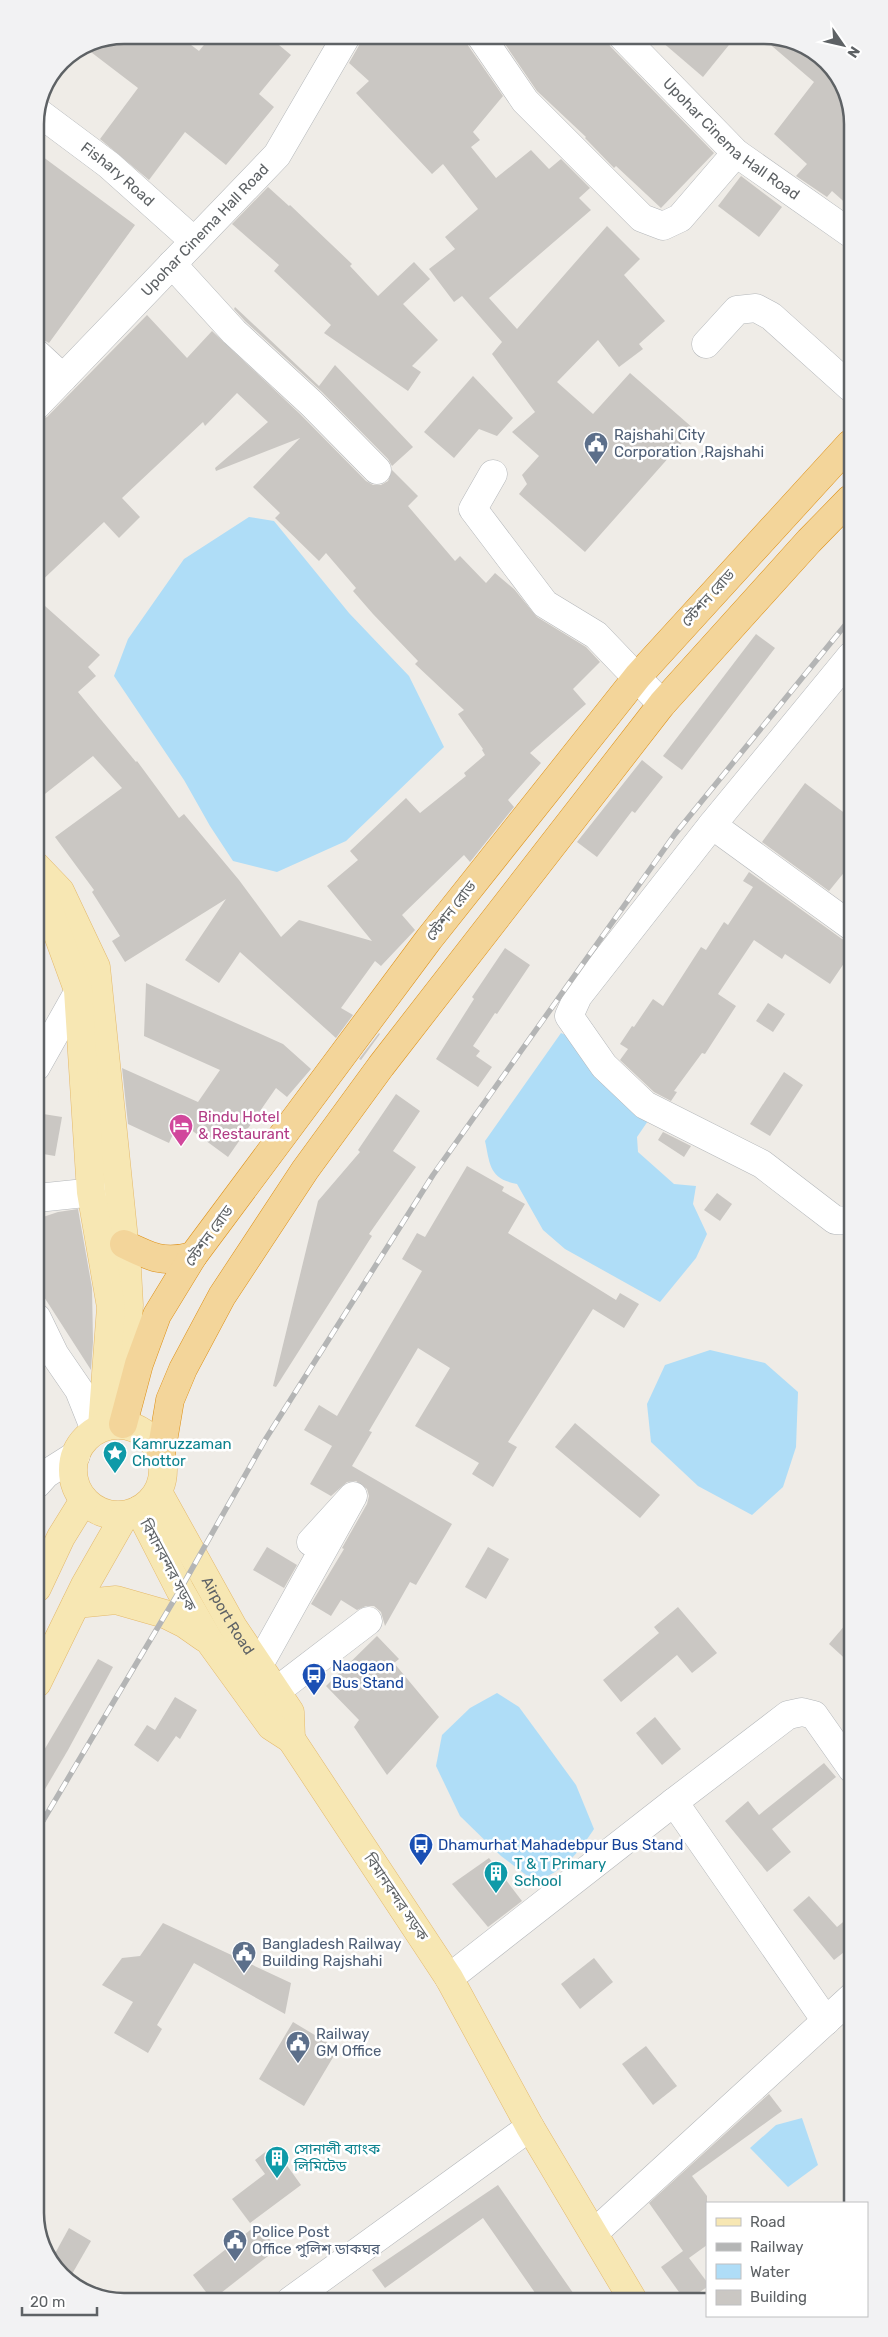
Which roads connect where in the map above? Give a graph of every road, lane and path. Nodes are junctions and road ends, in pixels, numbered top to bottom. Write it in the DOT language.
graph roads {
  1 [pos="342,44"];
  2 [pos="486,44"];
  3 [pos="629,44"];
  4 [pos="44,117"];
  5 [pos="736,153"];
  6 [pos="844,229"];
  7 [pos="194,241"];
  8 [pos="172,264"];
  9 [pos="706,344"];
  10 [pos="44,360"];
  11 [pos="63,378"];
  12 [pos="844,382"];
  13 [pos="44,398"];
  14 [pos="844,451"];
  15 [pos="377,470"];
  16 [pos="493,474"];
  17 [pos="844,505"];
  18 [pos="844,665"];
  19 [pos="638,676"];
  20 [pos="662,704"];
  21 [pos="712,825"];
  22 [pos="44,874"];
  23 [pos="44,901"];
  24 [pos="844,921"];
  25 [pos="96,967"];
  26 [pos="78,990"];
  27 [pos="44,1054"];
  28 [pos="118,1190"];
  29 [pos="91,1192"];
  30 [pos="44,1197"];
  31 [pos="844,1221"];
  32 [pos="124,1244"];
  33 [pos="193,1256"];
  34 [pos="44,1332"];
  35 [pos="110,1426"];
  36 [pos="161,1453"];
  37 [pos="76,1454"];
  38 [pos="44,1476"];
  39 [pos="158,1492"];
  40 [pos="84,1500"];
  41 [pos="132,1513"];
  42 [pos="311,1542"];
  43 [pos="44,1573"];
  44 [pos="76,1604"];
  45 [pos="368,1621"];
  46 [pos="210,1642"];
  47 [pos="259,1665"];
  48 [pos="44,1669"];
  49 [pos="239,1683"];
  50 [pos="267,1698"];
  51 [pos="291,1740"];
  52 [pos="844,1758"];
  53 [pos="674,1802"];
  54 [pos="450,1978"];
  55 [pos="844,2004"];
  56 [pos="826,2021"];
  57 [pos="530,2127"];
  58 [pos="594,2233"];
  59 [pos="301,2293"];
  60 [pos="629,2293"];
  1 -- 7 [label="street, Upohar Cinema Hall Road"];
  2 -- 5 [label="street"];
  3 -- 5 [label="street, Upohar Cinema Hall Road"];
  4 -- 7 [label="street, Fishary Road"];
  5 -- 6 [label="street, Upohar Cinema Hall Road"];
  7 -- 8 [label="street, Upohar Cinema Hall Road"];
  8 -- 11 [label="street, Upohar Cinema Hall Road"];
  8 -- 15 [label="street"];
  9 -- 12 [label="street"];
  10 -- 11 [label="street"];
  11 -- 13 [label="street, Upohar Cinema Hall Road"];
  14 -- 19 [label="highway, স্টেশন রোড"];
  16 -- 19 [label="street"];
  17 -- 20 [label="highway"];
  18 -- 21 [label="street"];
  19 -- 20 [label="street"];
  19 -- 33 [label="highway, স্টেশন রোড"];
  20 -- 36 [label="highway"];
  21 -- 24 [label="street"];
  21 -- 31 [label="street"];
  22 -- 25 [label="main road"];
  23 -- 26 [label="main road"];
  25 -- 26 [label="street"];
  25 -- 28 [label="main road"];
  26 -- 27 [label="street"];
  26 -- 29 [label="main road"];
  28 -- 29 [label="street"];
  28 -- 32 [label="main road"];
  29 -- 30 [label="street"];
  29 -- 35 [label="main road"];
  32 -- 33 [label="highway"];
  32 -- 35 [label="main road"];
  33 -- 35 [label="highway, স্টেশন রোড"];
  34 -- 35 [label="street"];
  35 -- 36 [label="main road"];
  35 -- 37 [label="main road"];
  36 -- 39 [label="main road"];
  37 -- 38 [label="street"];
  37 -- 40 [label="main road"];
  39 -- 41 [label="main road"];
  39 -- 47 [label="main road, Airport Road"];
  40 -- 41 [label="main road"];
  40 -- 43 [label="main road"];
  41 -- 44 [label="main road"];
  41 -- 46 [label="main road, বিমানবন্দর সড়ক"];
  42 -- 47 [label="street"];
  44 -- 46 [label="main road"];
  44 -- 48 [label="main road"];
  45 -- 50 [label="street"];
  46 -- 49 [label="main road, বিমানবন্দর সড়ক"];
  47 -- 49 [label="street"];
  47 -- 50 [label="main road, Airport Road"];
  49 -- 50 [label="main road, বিমানবন্দর সড়ক"];
  50 -- 51 [label="main road, Airport Road"];
  51 -- 54 [label="main road, বিমানবন্দর সড়ক"];
  52 -- 53 [label="street"];
  53 -- 54 [label="street"];
  53 -- 56 [label="street"];
  54 -- 57 [label="main road, বিমানবন্দর সড়ক"];
  55 -- 56 [label="street"];
  56 -- 58 [label="street"];
  57 -- 58 [label="main road, বিমানবন্দর সড়ক"];
  57 -- 59 [label="street"];
  58 -- 60 [label="main road, বিমানবন্দর সড়ক"];
}
